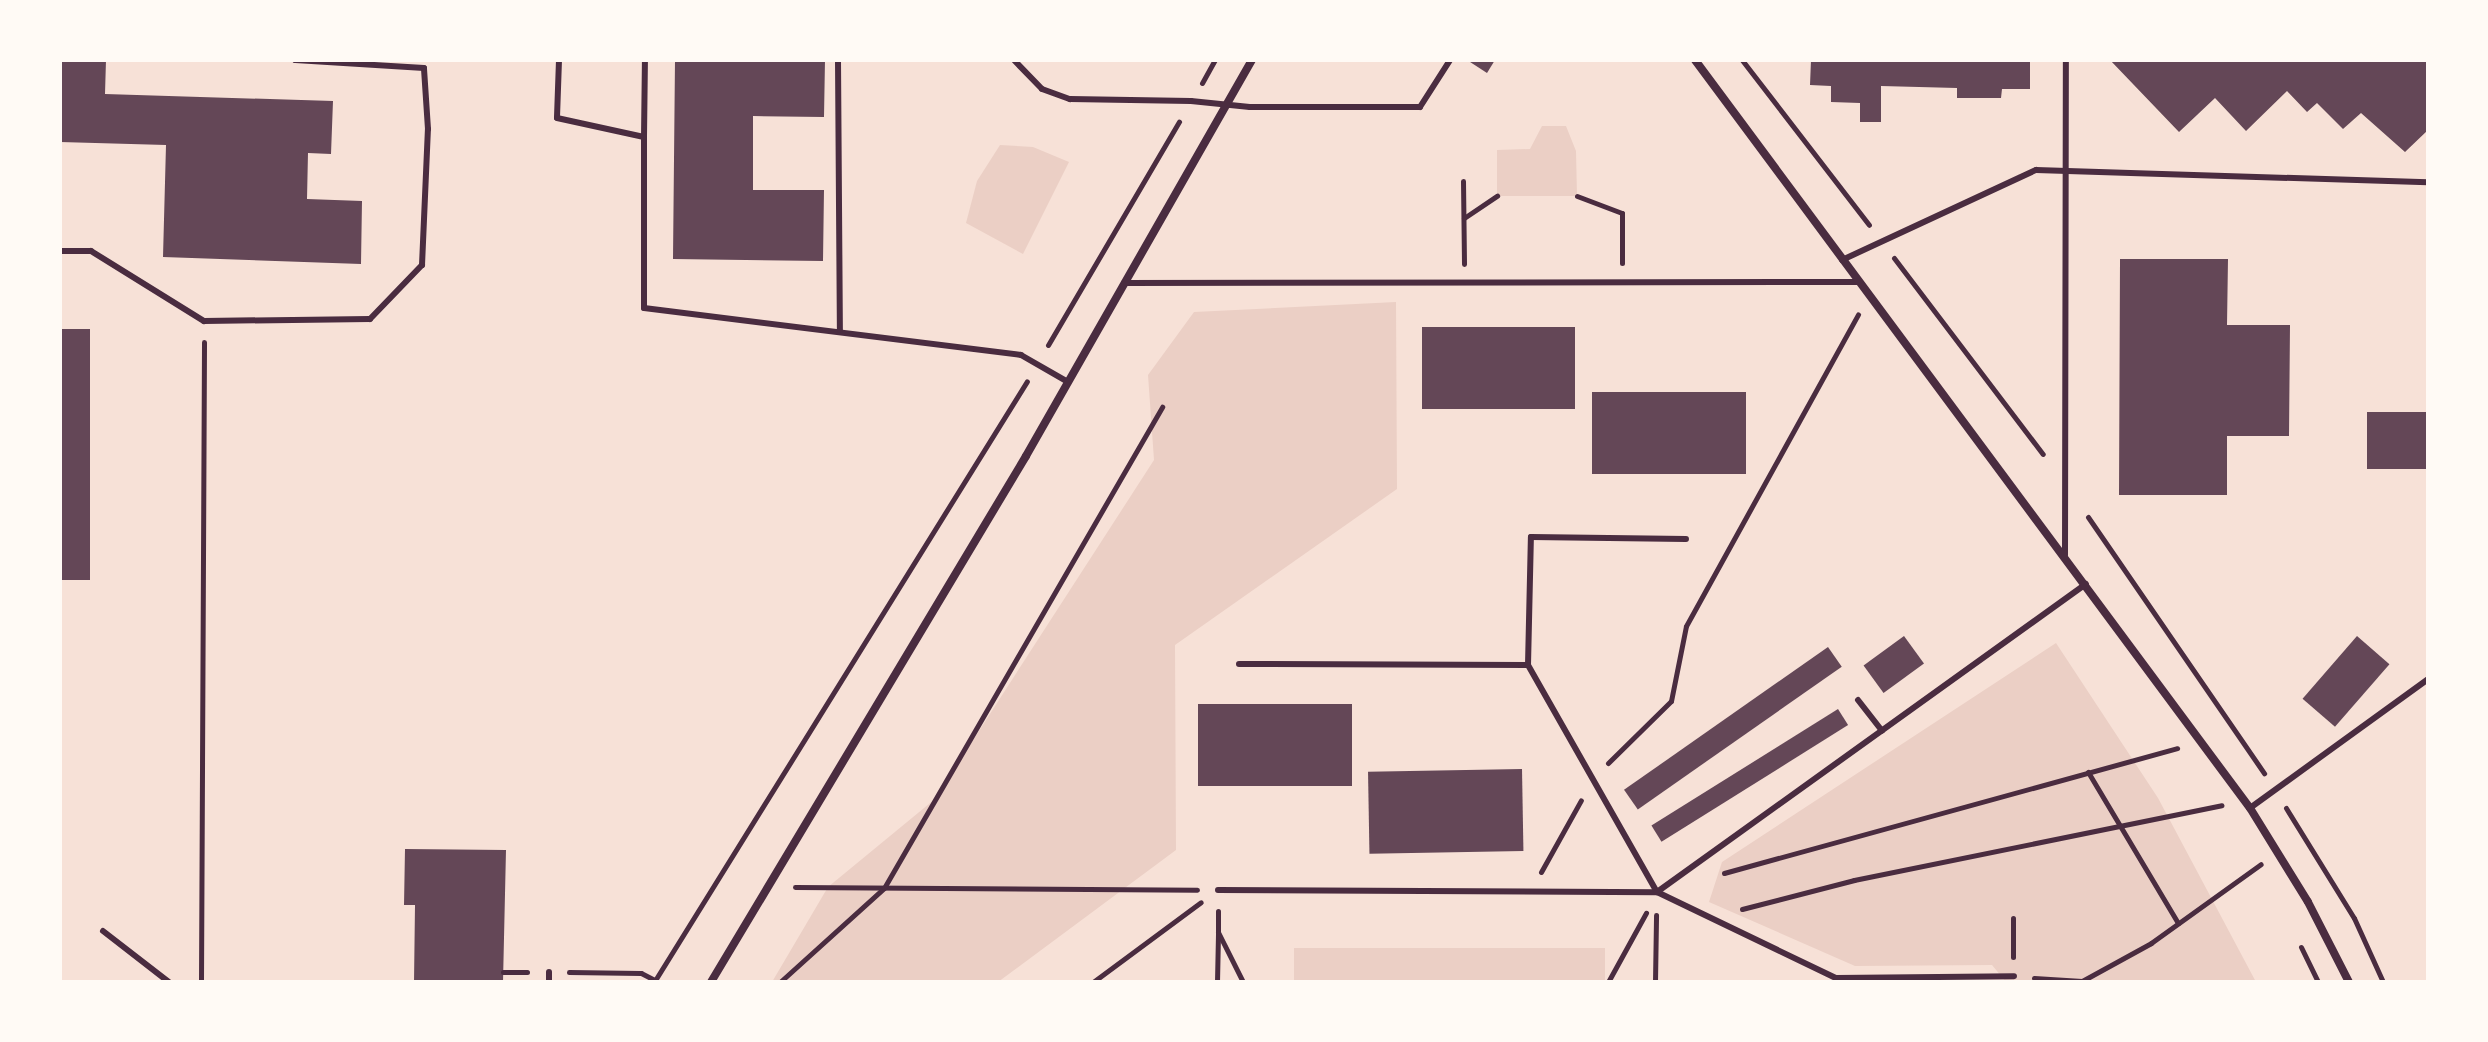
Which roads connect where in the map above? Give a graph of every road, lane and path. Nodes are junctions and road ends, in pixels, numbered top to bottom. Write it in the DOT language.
graph roads {
  1 [pos="295,60"];
  2 [pos="559,60"];
  3 [pos="645,60"];
  4 [pos="838,60"];
  5 [pos="1014,60"];
  6 [pos="1215,60"];
  7 [pos="1252,60"];
  8 [pos="1450,60"];
  9 [pos="1695,60"];
  10 [pos="2066,60"];
  11 [pos="423,64"];
  12 [pos="1191,101"];
  13 [pos="1226,105"];
  14 [pos="644,137"];
  15 [pos="2065,170"];
  16 [pos="1463,181"];
  17 [pos="2428,182"];
  18 [pos="1497,196"];
  19 [pos="1577,196"];
  20 [pos="1464,219"];
  21 [pos="60,251"];
  22 [pos="1842,260"];
  23 [pos="1859,282"];
  24 [pos="1124,283"];
  25 [pos="1464,283"];
  26 [pos="1622,283"];
  27 [pos="1858,313"];
  28 [pos="204,321"];
  29 [pos="840,330"];
  30 [pos="1037,364"];
  31 [pos="1068,382"];
  32 [pos="1162,407"];
  33 [pos="1686,539"];
  34 [pos="2065,555"];
  35 [pos="2086,584"];
  36 [pos="1239,664"];
  37 [pos="1528,665"];
  38 [pos="2428,679"];
  39 [pos="1858,700"];
  40 [pos="1882,731"];
  41 [pos="2182,746"];
  42 [pos="2088,772"];
  43 [pos="1593,778"];
  44 [pos="2222,805"];
  45 [pos="2250,808"];
  46 [pos="2120,826"];
  47 [pos="2262,864"];
  48 [pos="1718,875"];
  49 [pos="792,887"];
  50 [pos="884,888"];
  51 [pos="1218,890"];
  52 [pos="1531,892"];
  53 [pos="1657,892"];
  54 [pos="1709,917"];
  55 [pos="2013,918"];
  56 [pos="2178,923"];
  57 [pos="103,931"];
  58 [pos="1218,932"];
  59 [pos="2301,947"];
  60 [pos="549,972"];
  61 [pos="641,973"];
  62 [pos="2014,976"];
  63 [pos="656,981"];
  64 [pos="169,982"];
  65 [pos="201,982"];
  66 [pos="549,982"];
  67 [pos="711,982"];
  68 [pos="780,982"];
  69 [pos="1093,982"];
  70 [pos="1217,982"];
  71 [pos="1243,982"];
  72 [pos="1608,982"];
  73 [pos="1655,982"];
  74 [pos="2318,982"];
  75 [pos="2349,982"];
  1 -- 11 [label="lane"];
  2 -- 14 [label="lane"];
  3 -- 14 [label="lane"];
  4 -- 29 [label="lane"];
  5 -- 12 [label="lane"];
  6 -- 12 [label="path"];
  7 -- 13 [label="street"];
  8 -- 13 [label="lane"];
  9 -- 22 [label="street"];
  10 -- 15 [label="lane"];
  11 -- 28 [label="lane"];
  12 -- 13 [label="lane"];
  12 -- 30 [label="path"];
  13 -- 24 [label="street"];
  14 -- 29 [label="lane"];
  15 -- 17 [label="lane"];
  15 -- 22 [label="lane"];
  15 -- 34 [label="lane"];
  16 -- 20 [label="path"];
  18 -- 20 [label="path"];
  19 -- 26 [label="path"];
  20 -- 25 [label="path"];
  21 -- 28 [label="lane"];
  22 -- 23 [label="street"];
  23 -- 26 [label="lane"];
  23 -- 34 [label="street"];
  24 -- 25 [label="lane"];
  24 -- 31 [label="street"];
  25 -- 26 [label="lane"];
  27 -- 43 [label="path"];
  28 -- 65 [label="path"];
  29 -- 30 [label="lane"];
  30 -- 31 [label="lane"];
  30 -- 63 [label="path"];
  31 -- 67 [label="street"];
  32 -- 50 [label="path"];
  33 -- 37 [label="lane"];
  34 -- 35 [label="street"];
  35 -- 40 [label="lane"];
  35 -- 45 [label="street"];
  36 -- 37 [label="lane"];
  37 -- 43 [label="lane"];
  38 -- 45 [label="lane"];
  39 -- 40 [label="lane"];
  40 -- 53 [label="lane"];
  41 -- 42 [label="path"];
  42 -- 46 [label="path"];
  42 -- 48 [label="path"];
  43 -- 52 [label="path"];
  43 -- 53 [label="lane"];
  44 -- 46 [label="path"];
  45 -- 75 [label="street"];
  46 -- 54 [label="path"];
  46 -- 56 [label="path"];
  47 -- 56 [label="path"];
  49 -- 50 [label="path"];
  50 -- 51 [label="path"];
  50 -- 68 [label="path"];
  51 -- 52 [label="lane"];
  51 -- 58 [label="path"];
  51 -- 69 [label="path"];
  52 -- 53 [label="lane"];
  53 -- 54 [label="lane"];
  53 -- 72 [label="path"];
  53 -- 73 [label="path"];
  54 -- 62 [label="lane"];
  55 -- 62 [label="path"];
  56 -- 62 [label="path"];
  57 -- 64 [label="lane"];
  58 -- 70 [label="path"];
  58 -- 71 [label="path"];
  59 -- 74 [label="path"];
  60 -- 66 [label="lane"];
  61 -- 63 [label="path"];
}
